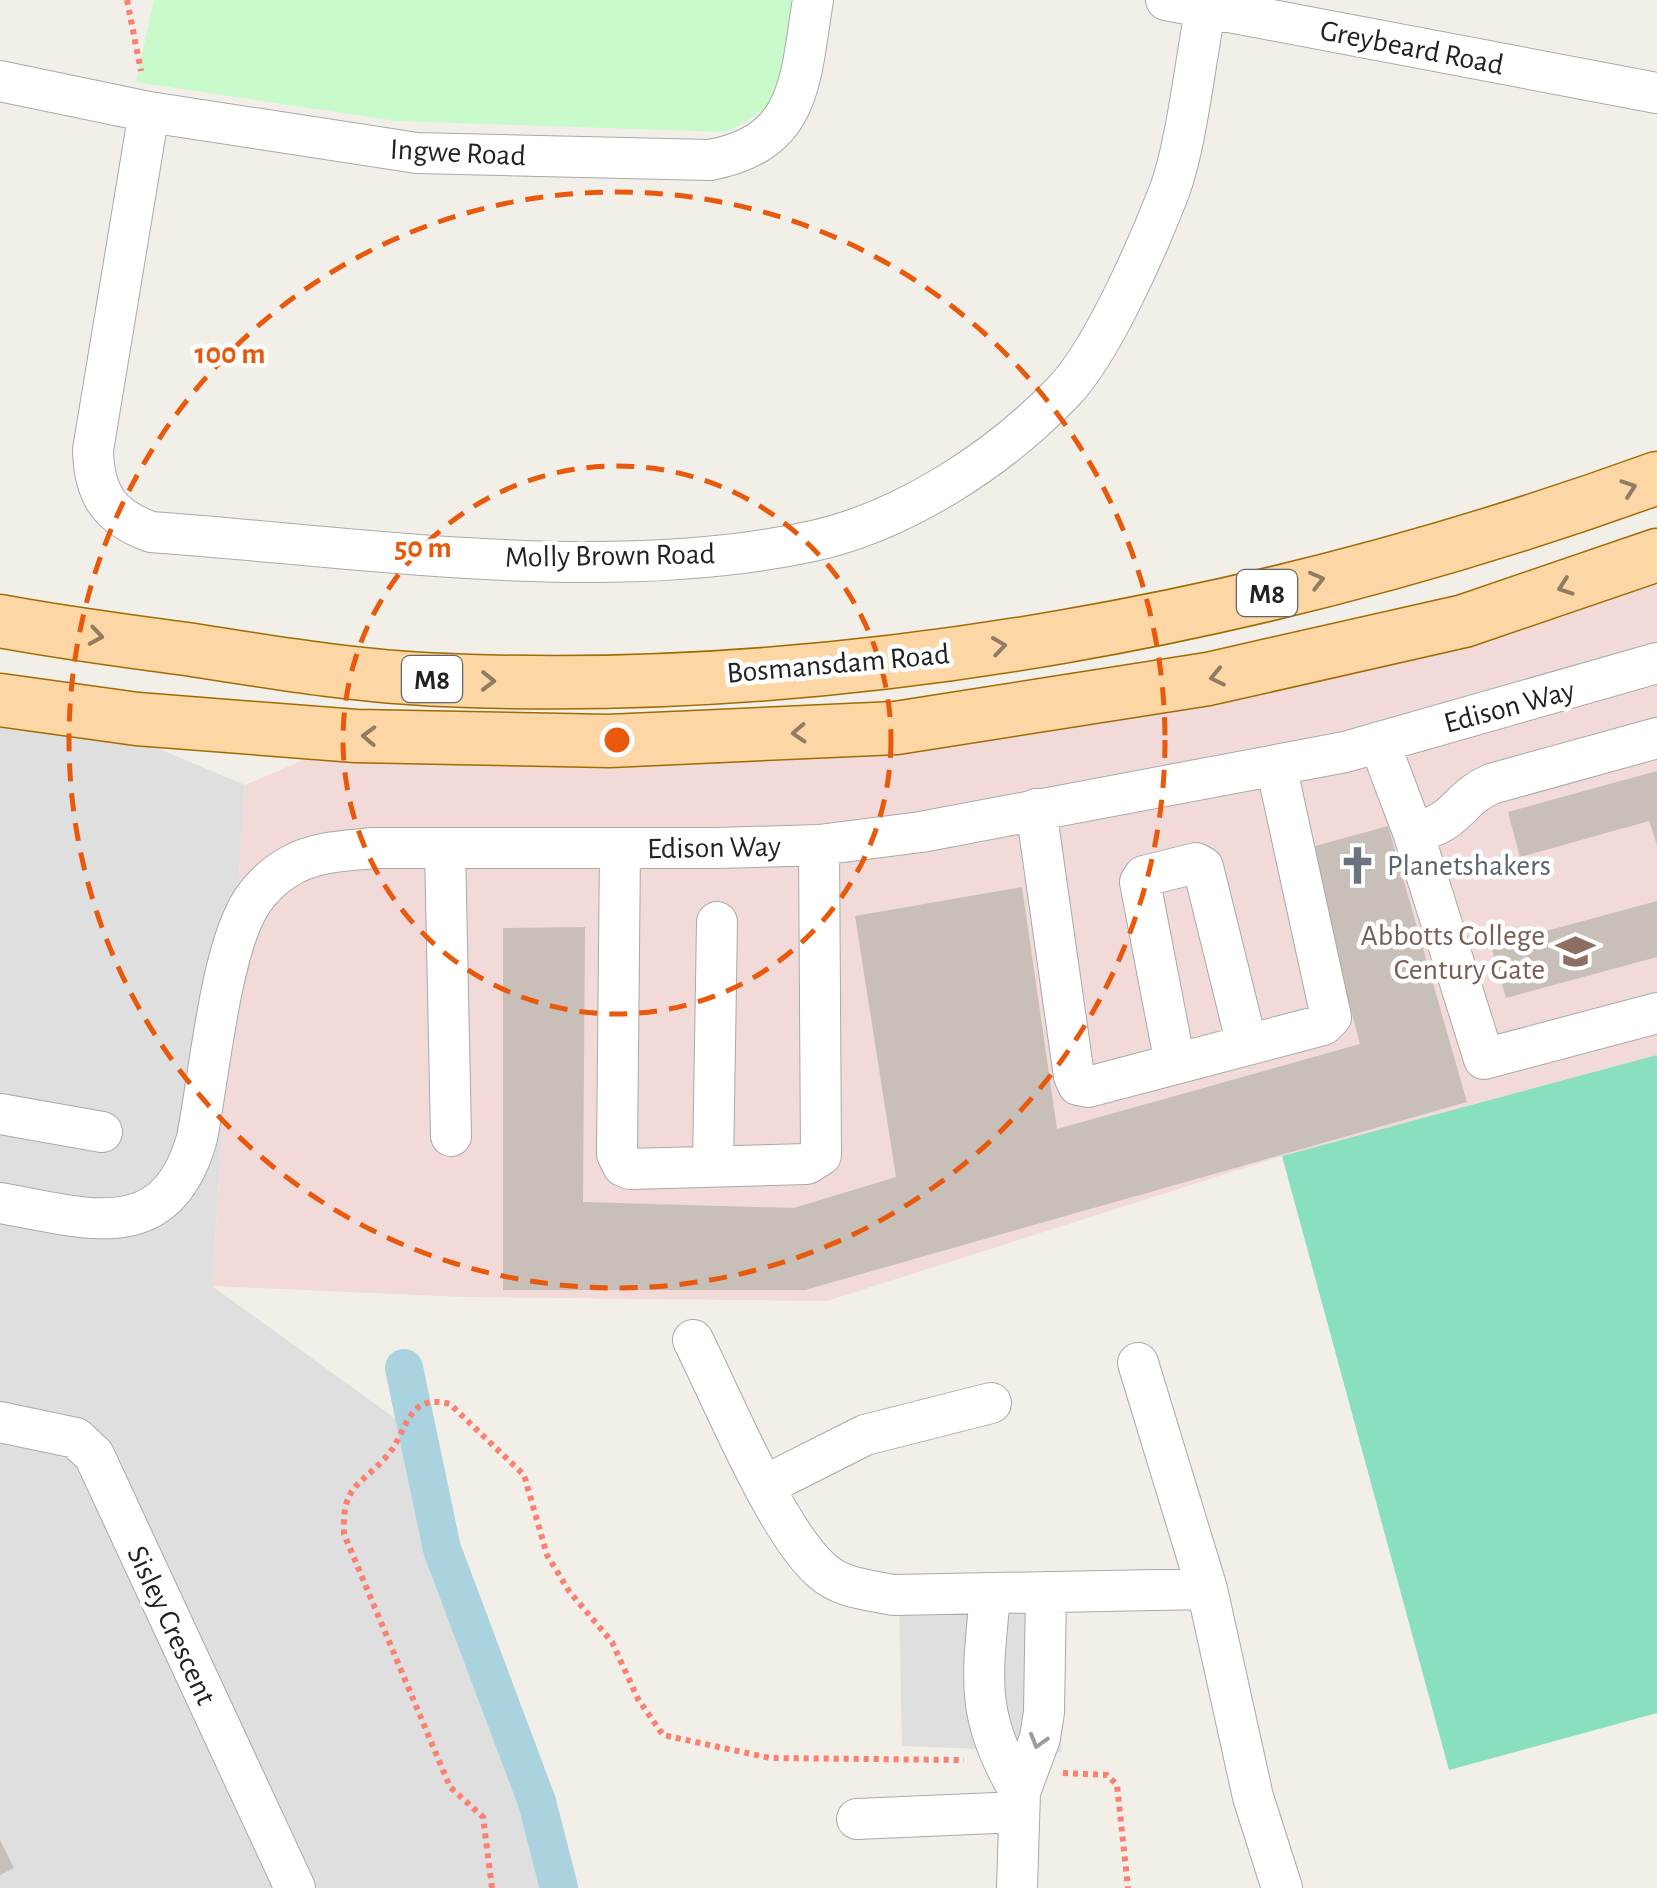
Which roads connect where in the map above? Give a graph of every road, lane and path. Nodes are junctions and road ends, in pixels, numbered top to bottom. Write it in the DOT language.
graph roads {
  1 [pos="126,0"];
  2 [pos="813,0"];
  3 [pos="1166,0"];
  4 [pos="1206,8"];
  5 [pos="0,81"];
  6 [pos="1657,93"];
  7 [pos="150,112"];
  8 [pos="1657,478"];
  9 [pos="1657,556"];
  10 [pos="0,621"];
  11 [pos="1657,662"];
  12 [pos="0,700"];
  13 [pos="1657,738"];
  14 [pos="1379,742"];
  15 [pos="1276,766"];
  16 [pos="1036,809"];
  17 [pos="1413,832"];
  18 [pos="819,844"];
  19 [pos="445,848"];
  20 [pos="620,849"];
  21 [pos="717,922"];
  22 [pos="1657,1013"];
  23 [pos="1247,1045"];
  24 [pos="1175,1064"];
  25 [pos="0,1114"];
  26 [pos="102,1132"];
  27 [pos="451,1136"];
  28 [pos="713,1166"];
  29 [pos="0,1204"];
  30 [pos="693,1340"];
  31 [pos="1138,1363"];
  32 [pos="991,1403"];
  33 [pos="0,1422"];
  34 [pos="766,1484"];
  35 [pos="1207,1589"];
  36 [pos="1046,1592"];
  37 [pos="990,1596"];
  38 [pos="1018,1786"];
  39 [pos="857,1818"];
  40 [pos="295,1888"];
  41 [pos="492,1888"];
  42 [pos="1017,1888"];
  43 [pos="1128,1888"];
  44 [pos="1282,1888"];
  1 -- 7 [label="path"];
  2 -- 7 [label="street, Ingwe Road"];
  3 -- 4 [label="street, Greybeard Road"];
  4 -- 6 [label="street, Greybeard Road"];
  4 -- 7 [label="street, Molly Brown Road"];
  5 -- 7 [label="street, Ingwe Road"];
  10 -- 8 [label="main road, Bosmansdam Road / M8, one-way"];
  9 -- 12 [label="main road, M8, one-way"];
  11 -- 14 [label="street, Edison Way"];
  13 -- 17 [label="street"];
  14 -- 15 [label="street, Edison Way"];
  14 -- 17 [label="street"];
  15 -- 16 [label="street, Edison Way"];
  15 -- 23 [label="street"];
  16 -- 18 [label="street, Edison Way"];
  16 -- 24 [label="street"];
  17 -- 22 [label="street"];
  18 -- 20 [label="street, Edison Way"];
  18 -- 28 [label="street"];
  19 -- 20 [label="street, Edison Way"];
  19 -- 27 [label="street"];
  19 -- 29 [label="street, Edison Way"];
  20 -- 28 [label="street"];
  21 -- 28 [label="street"];
  23 -- 24 [label="street"];
  23 -- 24 [label="street"];
  25 -- 26 [label="street"];
  30 -- 34 [label="street"];
  31 -- 35 [label="street"];
  32 -- 34 [label="street"];
  33 -- 40 [label="street, Sisley Crescent"];
  34 -- 37 [label="street"];
  35 -- 36 [label="street"];
  35 -- 44 [label="street"];
  36 -- 37 [label="street"];
  36 -- 38 [label="street, one-way"];
  37 -- 38 [label="street"];
  38 -- 39 [label="street"];
  38 -- 41 [label="path"];
  38 -- 42 [label="street"];
  38 -- 43 [label="path"];
}
